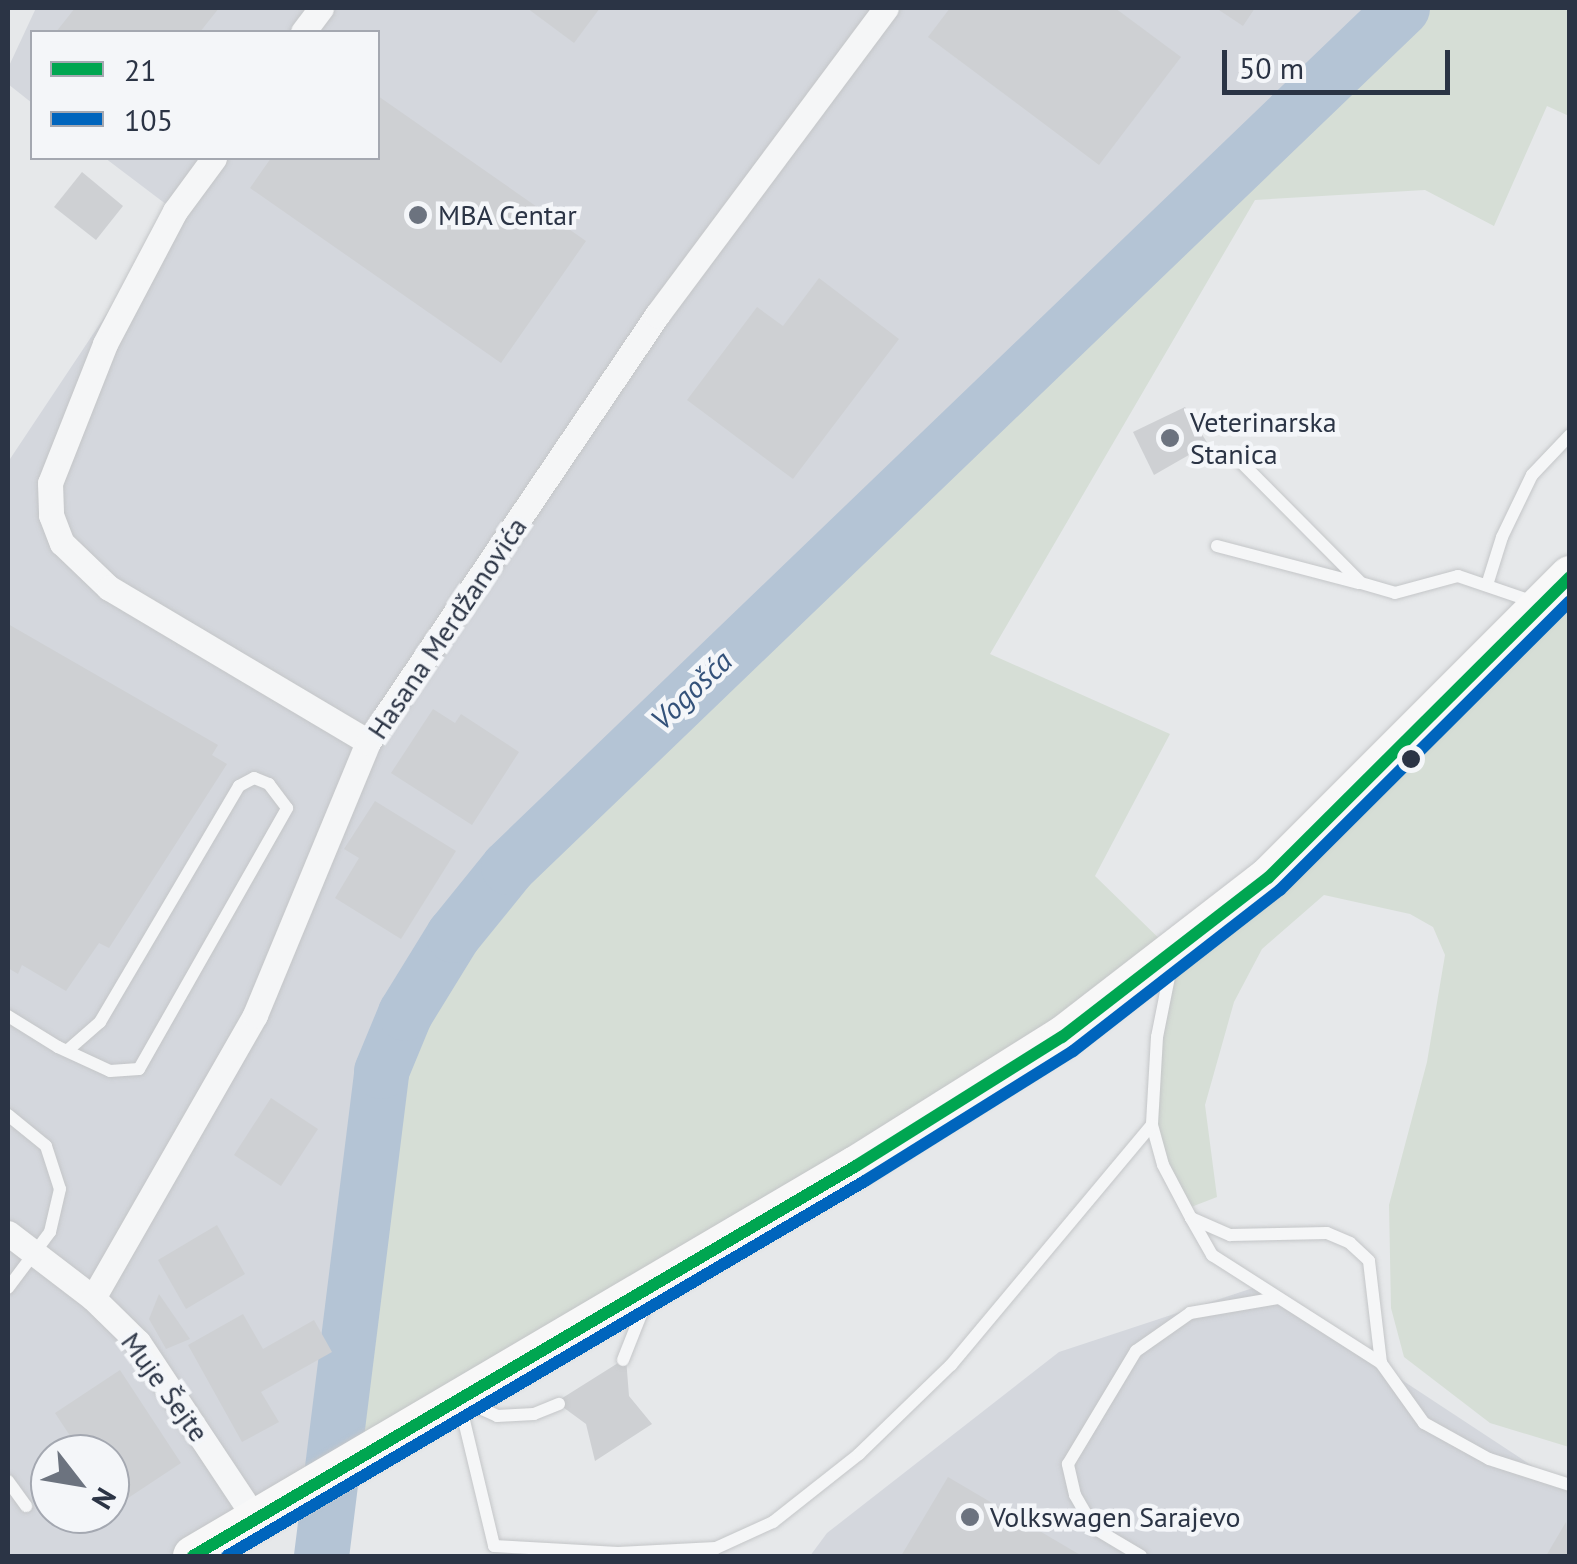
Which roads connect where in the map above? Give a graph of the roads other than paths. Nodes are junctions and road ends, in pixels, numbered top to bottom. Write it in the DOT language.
graph roads {
  1 [pos="322,8"];
  2 [pos="886,8"];
  3 [pos="306,30"];
  4 [pos="213,160"];
  5 [pos="1570,435"];
  6 [pos="1235,456"];
  7 [pos="1217,546"];
  8 [pos="1570,576"];
  9 [pos="1361,583"];
  10 [pos="1488,584"];
  11 [pos="1541,604"];
  12 [pos="368,742"];
  13 [pos="1174,954"];
  14 [pos="8,1016"];
  15 [pos="69,1049"];
  16 [pos="8,1115"];
  17 [pos="1152,1125"];
  18 [pos="1191,1218"];
  19 [pos="8,1234"];
  20 [pos="36,1255"];
  21 [pos="653,1285"];
  22 [pos="8,1288"];
  23 [pos="93,1298"];
  24 [pos="1278,1298"];
  25 [pos="623,1360"];
  26 [pos="1380,1363"];
  27 [pos="460,1399"];
  28 [pos="559,1404"];
  29 [pos="8,1481"];
  30 [pos="1570,1485"];
  31 [pos="26,1506"];
  32 [pos="257,1520"];
  33 [pos="200,1555"];
  34 [pos="1142,1556"];
  1 -- 3 [label="street"];
  2 -- 12 [label="street, Hasana Merdžanovića"];
  4 -- 12 [label="street"];
  5 -- 10 [label="lane"];
  6 -- 9 [label="lane"];
  7 -- 9 [label="lane"];
  8 -- 11 [label="main road"];
  9 -- 10 [label="lane"];
  10 -- 11 [label="lane"];
  11 -- 13 [label="main road"];
  12 -- 23 [label="street, Hasana Merdžanovića"];
  13 -- 17 [label="lane"];
  13 -- 21 [label="main road"];
  14 -- 15 [label="lane"];
  15 -- 15 [label="lane"];
  16 -- 20 [label="lane"];
  17 -- 18 [label="lane"];
  17 -- 27 [label="lane"];
  18 -- 24 [label="lane"];
  18 -- 26 [label="lane"];
  19 -- 20 [label="street, Muje Šejte"];
  20 -- 22 [label="lane"];
  20 -- 23 [label="street, Muje Šejte"];
  21 -- 25 [label="lane"];
  21 -- 27 [label="main road"];
  23 -- 32 [label="street, Muje Šejte"];
  24 -- 26 [label="lane"];
  24 -- 34 [label="lane"];
  26 -- 30 [label="lane"];
  27 -- 28 [label="lane"];
  27 -- 32 [label="main road"];
  29 -- 31 [label="lane"];
  32 -- 33 [label="main road"];
}
